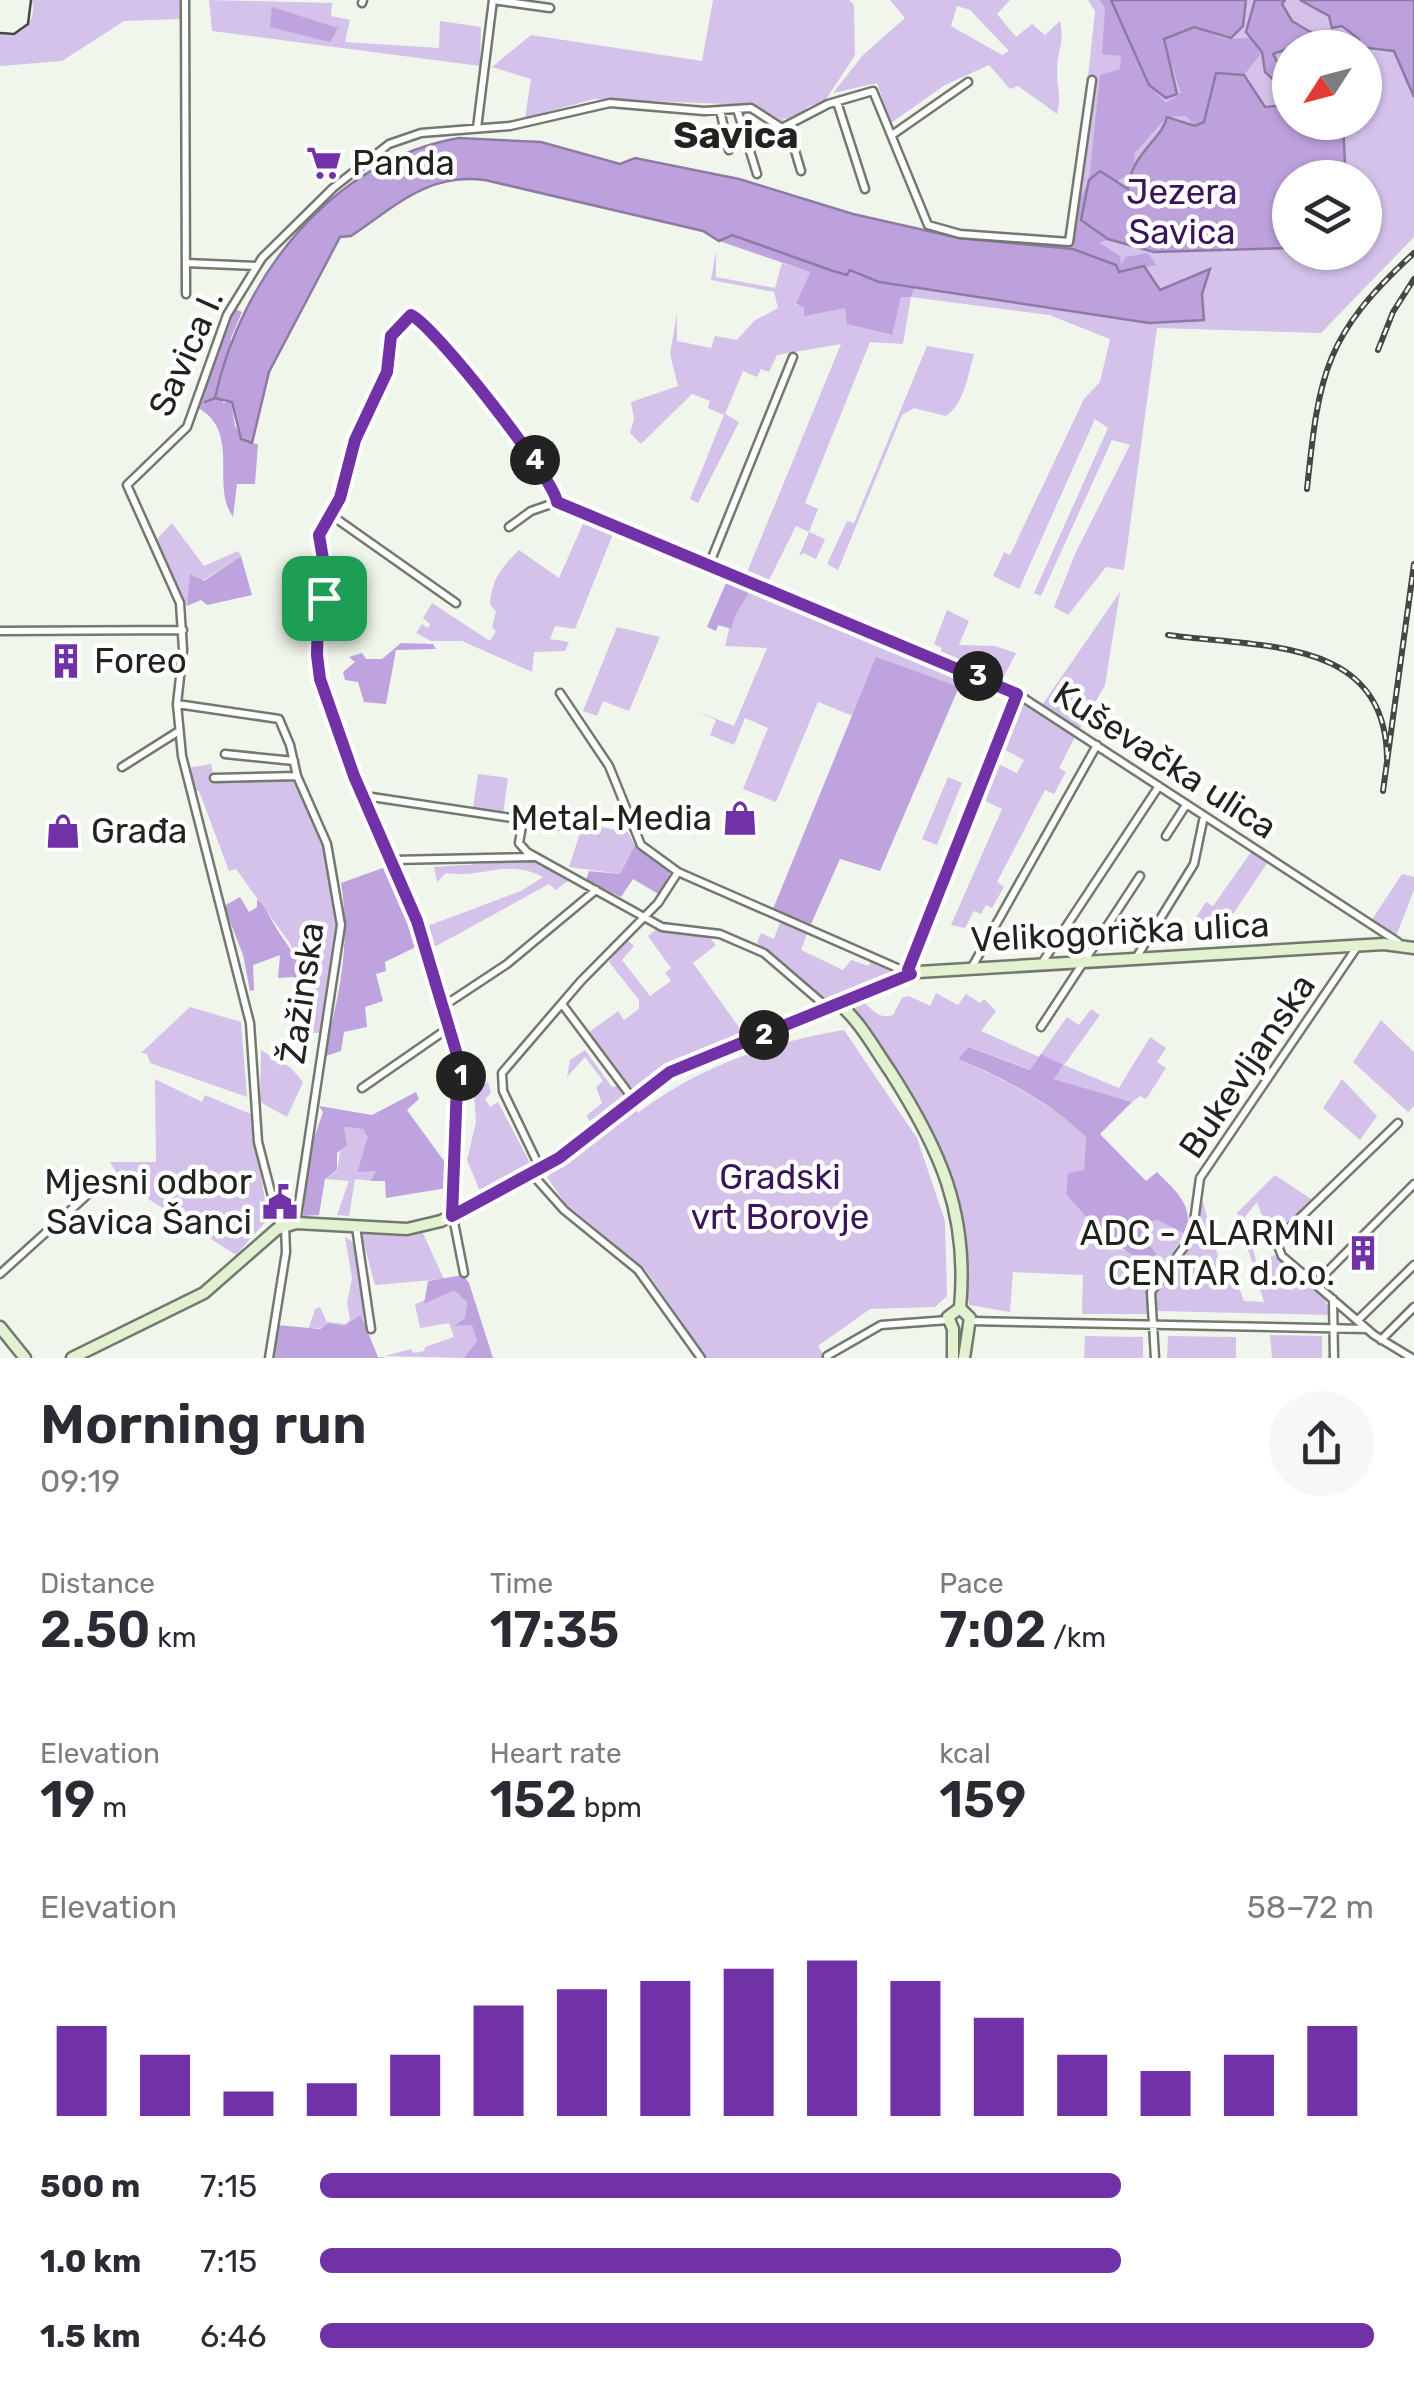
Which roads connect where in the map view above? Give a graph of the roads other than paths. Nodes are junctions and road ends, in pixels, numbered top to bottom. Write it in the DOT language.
graph roads {
  1 [pos="185,0"];
  2 [pos="493,0"];
  3 [pos="550,8"];
  4 [pos="1092,80"];
  5 [pos="968,82"];
  6 [pos="837,102"];
  7 [pos="720,110"];
  8 [pos="737,110"];
  9 [pos="788,127"];
  10 [pos="476,128"];
  11 [pos="892,135"];
  12 [pos="729,150"];
  13 [pos="801,171"];
  14 [pos="757,174"];
  15 [pos="865,189"];
  16 [pos="186,263"];
  17 [pos="257,266"];
  18 [pos="186,294"];
  19 [pos="793,357"];
  20 [pos="557,502"];
  21 [pos="330,515"];
  22 [pos="509,527"];
  23 [pos="709,566"];
  24 [pos="456,603"];
  25 [pos="183,630"];
  26 [pos="0,631"];
  27 [pos="560,693"];
  28 [pos="1017,694"];
  29 [pos="177,704"];
  30 [pos="179,730"];
  31 [pos="1097,745"];
  32 [pos="225,754"];
  33 [pos="294,761"];
  34 [pos="122,767"];
  35 [pos="296,776"];
  36 [pos="214,778"];
  37 [pos="1159,786"];
  38 [pos="365,796"];
  39 [pos="1186,804"];
  40 [pos="1204,816"];
  41 [pos="523,820"];
  42 [pos="565,826"];
  43 [pos="1166,836"];
  44 [pos="536,857"];
  45 [pos="393,860"];
  46 [pos="678,872"];
  47 [pos="1140,876"];
  48 [pos="596,890"];
  49 [pos="642,916"];
  50 [pos="1402,944"];
  51 [pos="1357,947"];
  52 [pos="1414,948"];
  53 [pos="1136,959"];
  54 [pos="1083,962"];
  55 [pos="1041,964"];
  56 [pos="972,967"];
  57 [pos="909,972"];
  58 [pos="562,1004"];
  59 [pos="445,1005"];
  60 [pos="834,1006"];
  61 [pos="1042,1027"];
  62 [pos="450,1028"];
  63 [pos="362,1088"];
  64 [pos="632,1100"];
  65 [pos="1398,1122"];
  66 [pos="536,1171"];
  67 [pos="106,1178"];
  68 [pos="1414,1184"];
  69 [pos="452,1216"];
  70 [pos="287,1225"];
  71 [pos="356,1226"];
  72 [pos="1414,1264"];
  73 [pos="464,1273"];
  74 [pos="0,1274"];
  75 [pos="1315,1284"];
  76 [pos="1333,1300"];
  77 [pos="1414,1307"];
  78 [pos="960,1308"];
  79 [pos="1358,1320"];
  80 [pos="951,1324"];
  81 [pos="968,1324"];
  82 [pos="1155,1324"];
  83 [pos="1335,1326"];
  84 [pos="0,1327"];
  85 [pos="371,1328"];
  86 [pos="1367,1329"];
  87 [pos="1381,1340"];
  88 [pos="827,1356"];
  89 [pos="1412,1356"];
  90 [pos="25,1358"];
  91 [pos="72,1358"];
  92 [pos="269,1358"];
  93 [pos="701,1358"];
  94 [pos="952,1358"];
  95 [pos="964,1358"];
  96 [pos="1155,1358"];
  97 [pos="1334,1358"];
  1 -- 16 [label="street"];
  2 -- 3 [label="street"];
  2 -- 10 [label="street"];
  4 -- 11 [label="street"];
  5 -- 11 [label="street"];
  6 -- 9 [label="street"];
  6 -- 11 [label="street"];
  6 -- 15 [label="street"];
  7 -- 8 [label="street, Savica I."];
  7 -- 10 [label="street, Savica I."];
  7 -- 12 [label="street"];
  8 -- 9 [label="street, Savica I."];
  8 -- 14 [label="street"];
  9 -- 13 [label="street"];
  10 -- 17 [label="street, Savica I."];
  16 -- 17 [label="street, Savica I."];
  16 -- 18 [label="street"];
  17 -- 25 [label="street, Savica I."];
  19 -- 23 [label="street"];
  20 -- 21 [label="street"];
  20 -- 22 [label="street"];
  20 -- 23 [label="street, Kuševačka ulica"];
  21 -- 24 [label="street"];
  21 -- 38 [label="street"];
  23 -- 28 [label="street, Kuševačka ulica"];
  25 -- 26 [label="street"];
  25 -- 29 [label="street, Savica I."];
  27 -- 46 [label="street"];
  28 -- 31 [label="street, Kuševačka ulica"];
  28 -- 57 [label="street"];
  29 -- 30 [label="street, Savica I."];
  29 -- 33 [label="street, Žažinska"];
  30 -- 34 [label="street"];
  30 -- 70 [label="street, Savica I."];
  31 -- 37 [label="street, Kuševačka ulica"];
  31 -- 56 [label="street"];
  32 -- 33 [label="street"];
  33 -- 35 [label="street, Žažinska"];
  35 -- 36 [label="street"];
  35 -- 70 [label="street, Žažinska"];
  37 -- 39 [label="street, Kuševačka ulica"];
  37 -- 55 [label="street"];
  38 -- 41 [label="street"];
  38 -- 45 [label="street"];
  39 -- 40 [label="street, Kuševačka ulica"];
  39 -- 43 [label="street"];
  40 -- 50 [label="street, Kuševačka ulica"];
  40 -- 53 [label="street"];
  41 -- 42 [label="street"];
  41 -- 44 [label="street"];
  44 -- 45 [label="street"];
  44 -- 48 [label="street"];
  45 -- 59 [label="street"];
  46 -- 49 [label="street"];
  46 -- 57 [label="street"];
  47 -- 54 [label="street"];
  48 -- 49 [label="street"];
  48 -- 59 [label="street"];
  49 -- 58 [label="street"];
  49 -- 60 [label="street"];
  50 -- 51 [label="street, Velikogorička ulica"];
  50 -- 52 [label="street, Velikogorička ulica"];
  51 -- 53 [label="street, Velikogorička ulica"];
  51 -- 82 [label="street, Bukevljanska"];
  53 -- 54 [label="street, Velikogorička ulica"];
  54 -- 55 [label="street, Velikogorička ulica"];
  54 -- 61 [label="street"];
  55 -- 56 [label="street, Velikogorička ulica"];
  56 -- 57 [label="street, Velikogorička ulica"];
  57 -- 60 [label="street, Velikogorička ulica"];
  58 -- 64 [label="street"];
  58 -- 66 [label="street"];
  59 -- 62 [label="street"];
  60 -- 64 [label="street, Velikogorička ulica"];
  60 -- 78 [label="street"];
  62 -- 63 [label="street"];
  62 -- 69 [label="street"];
  64 -- 66 [label="street, Velikogorička ulica"];
  65 -- 75 [label="street"];
  66 -- 69 [label="street, Velikogorička ulica"];
  66 -- 93 [label="street"];
  67 -- 74 [label="street"];
  68 -- 75 [label="street"];
  69 -- 71 [label="street, Velikogorička ulica"];
  69 -- 73 [label="street"];
  70 -- 71 [label="street, Velikogorička ulica"];
  70 -- 91 [label="street"];
  70 -- 92 [label="street, Savica I."];
  71 -- 85 [label="street"];
  72 -- 79 [label="street"];
  75 -- 76 [label="street"];
  76 -- 79 [label="street"];
  76 -- 83 [label="street"];
  77 -- 87 [label="street"];
  78 -- 80 [label="street"];
  78 -- 81 [label="street"];
  79 -- 86 [label="street"];
  80 -- 81 [label="street"];
  80 -- 88 [label="street"];
  80 -- 94 [label="street"];
  81 -- 82 [label="street"];
  81 -- 95 [label="street"];
  82 -- 83 [label="street"];
  82 -- 96 [label="street, Bukevljanska"];
  83 -- 86 [label="street"];
  83 -- 97 [label="street"];
  84 -- 90 [label="street"];
  86 -- 87 [label="street"];
  87 -- 89 [label="street"];
}
